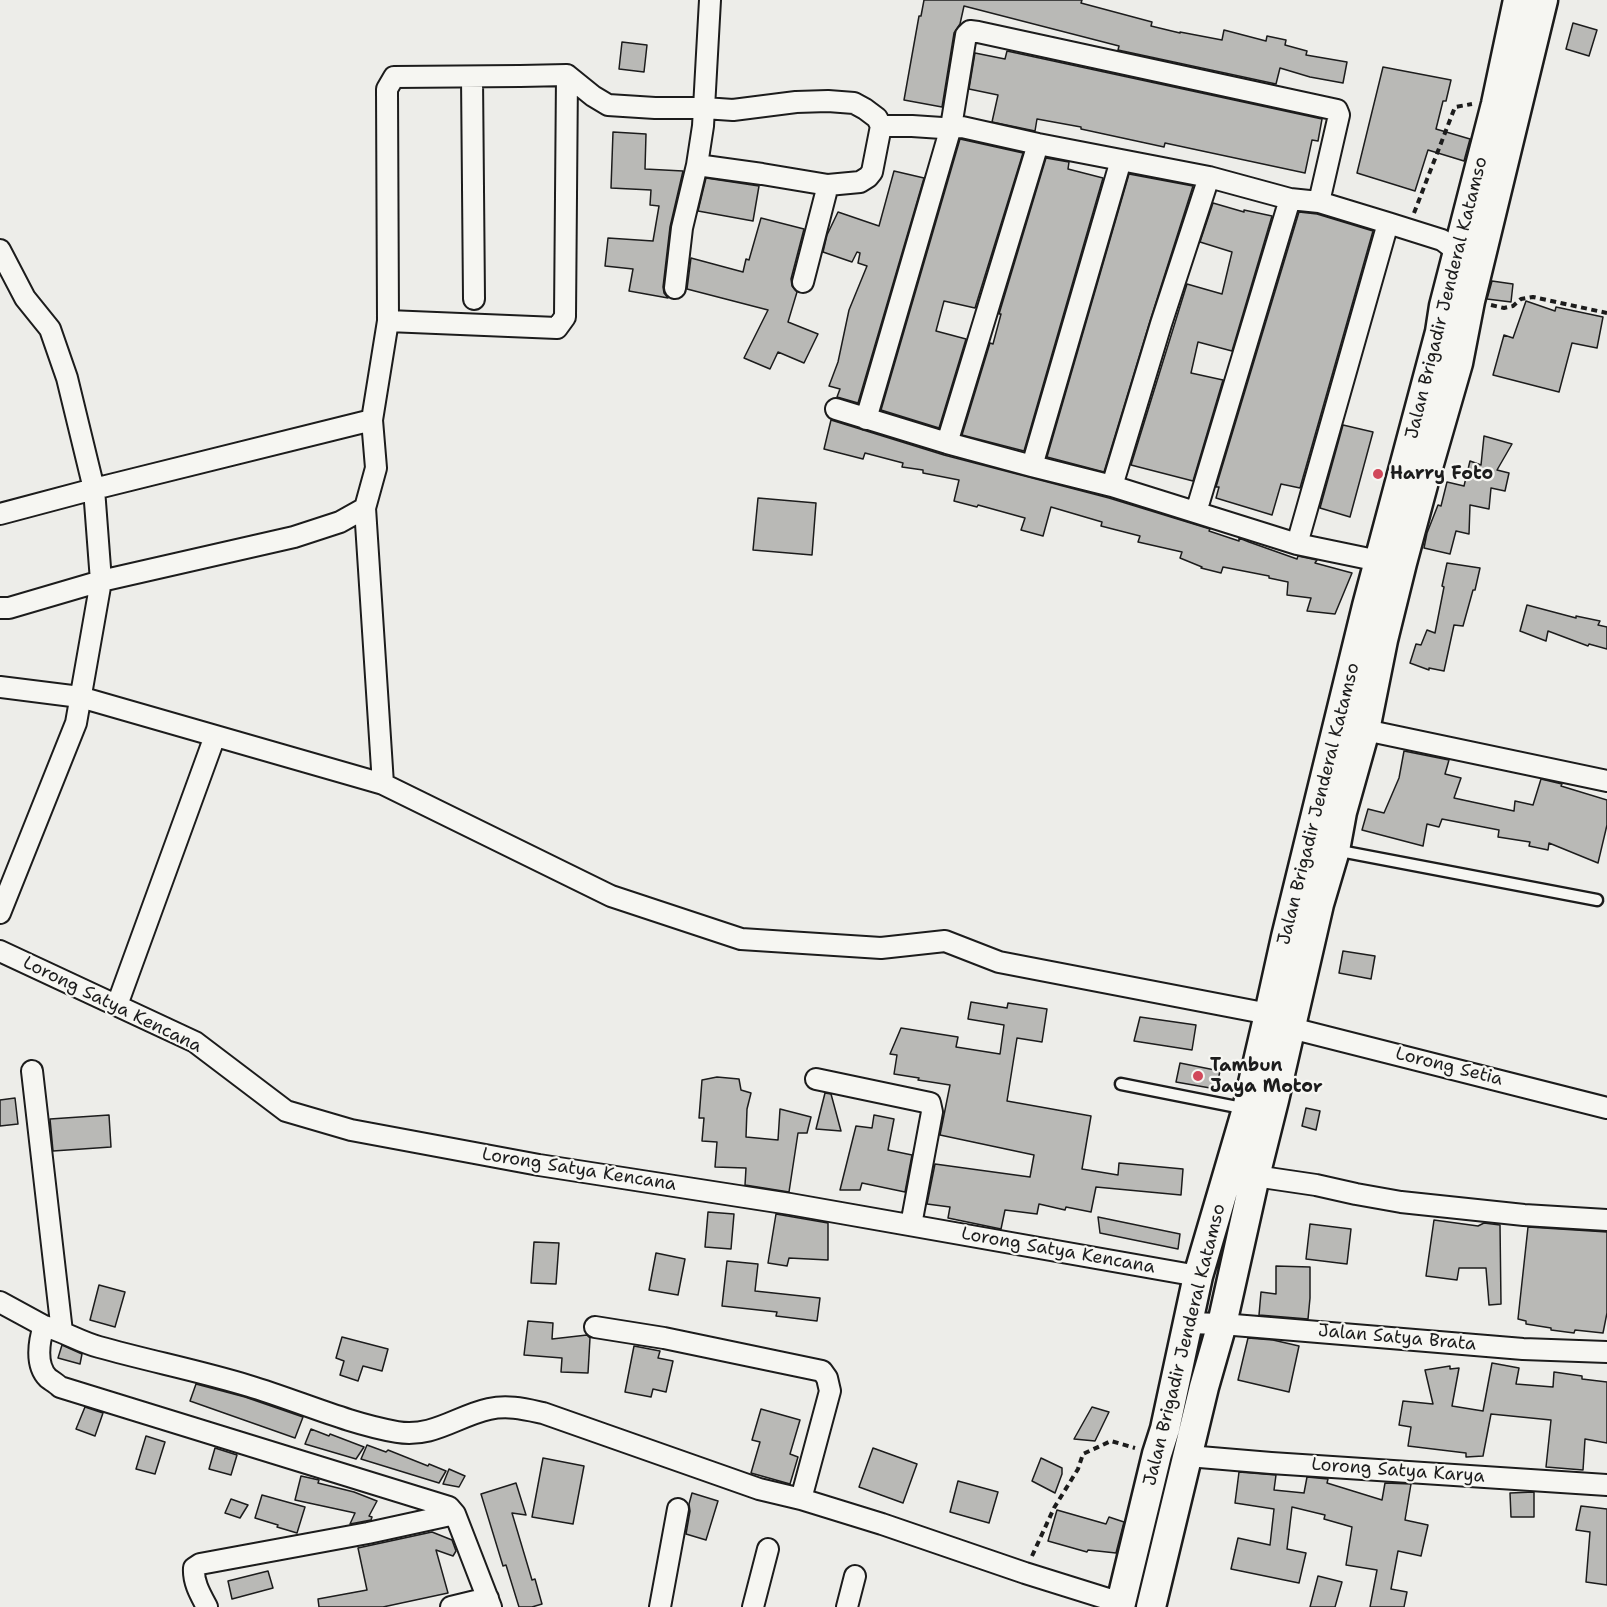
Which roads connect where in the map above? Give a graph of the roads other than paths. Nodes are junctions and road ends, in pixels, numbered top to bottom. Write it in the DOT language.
graph roads {
  1 [pos="710,0"];
  2 [pos="1518,0"];
  3 [pos="1543,0"];
  4 [pos="567,75"];
  5 [pos="472,77"];
  6 [pos="704,108"];
  7 [pos="881,126"];
  8 [pos="951,127"];
  9 [pos="1038,144"];
  10 [pos="1121,160"];
  11 [pos="697,165"];
  12 [pos="1209,177"];
  13 [pos="828,185"];
  14 [pos="1290,198"];
  15 [pos="1319,202"];
  16 [pos="1397,226"];
  17 [pos="0,249"];
  18 [pos="1457,257"];
  19 [pos="804,282"];
  20 [pos="675,288"];
  21 [pos="474,299"];
  22 [pos="388,321"];
  23 [pos="836,409"];
  24 [pos="866,419"];
  25 [pos="372,420"];
  26 [pos="947,443"];
  27 [pos="1032,466"];
  28 [pos="1412,478"];
  29 [pos="1112,486"];
  30 [pos="94,489"];
  31 [pos="365,508"];
  32 [pos="1196,512"];
  33 [pos="0,514"];
  34 [pos="1298,544"];
  35 [pos="1379,561"];
  36 [pos="101,580"];
  37 [pos="0,608"];
  38 [pos="0,687"];
  39 [pos="80,696"];
  40 [pos="1365,730"];
  41 [pos="215,736"];
  42 [pos="1607,781"];
  43 [pos="382,784"];
  44 [pos="1335,850"];
  45 [pos="1597,900"];
  46 [pos="0,913"];
  47 [pos="0,951"];
  48 [pos="117,1005"];
  49 [pos="1280,1021"];
  50 [pos="32,1071"];
  51 [pos="816,1079"];
  52 [pos="1121,1084"];
  53 [pos="1607,1108"];
  54 [pos="1247,1109"];
  55 [pos="1255,1176"];
  56 [pos="1607,1220"];
  57 [pos="911,1225"];
  58 [pos="1198,1276"];
  59 [pos="0,1302"];
  60 [pos="1188,1323"];
  61 [pos="1222,1324"];
  62 [pos="595,1327"];
  63 [pos="53,1329"];
  64 [pos="1607,1352"];
  65 [pos="1188,1456"];
  66 [pos="1607,1485"];
  67 [pos="801,1499"];
  68 [pos="678,1509"];
  69 [pos="455,1514"];
  70 [pos="768,1549"];
  71 [pos="855,1575"];
  72 [pos="490,1603"];
  73 [pos="1121,1605"];
  74 [pos="207,1607"];
  75 [pos="451,1607"];
  76 [pos="660,1607"];
  77 [pos="753,1607"];
  78 [pos="847,1607"];
  79 [pos="1151,1607"];
  1 -- 6 [label="street"];
  2 -- 18 [label="main road, Jalan Brigadir Jenderal Katamso"];
  3 -- 28 [label="main road, Jalan Brigadir Jenderal Katamso"];
  4 -- 5 [label="street"];
  4 -- 6 [label="street"];
  4 -- 22 [label="street"];
  5 -- 21 [label="street"];
  5 -- 22 [label="street"];
  6 -- 7 [label="street"];
  6 -- 11 [label="street"];
  7 -- 8 [label="street"];
  7 -- 13 [label="street"];
  8 -- 9 [label="street"];
  8 -- 15 [label="street"];
  8 -- 24 [label="street"];
  9 -- 10 [label="street"];
  9 -- 26 [label="street"];
  10 -- 12 [label="street"];
  10 -- 27 [label="street"];
  11 -- 13 [label="street"];
  11 -- 20 [label="street"];
  12 -- 14 [label="street"];
  12 -- 29 [label="street"];
  13 -- 19 [label="street"];
  14 -- 15 [label="street"];
  14 -- 32 [label="street"];
  15 -- 16 [label="street"];
  16 -- 18 [label="street"];
  16 -- 34 [label="street"];
  17 -- 30 [label="street"];
  18 -- 28 [label="main road, Jalan Brigadir Jenderal Katamso"];
  22 -- 25 [label="street"];
  23 -- 24 [label="street"];
  24 -- 26 [label="street"];
  25 -- 30 [label="street"];
  25 -- 31 [label="street"];
  26 -- 27 [label="street"];
  27 -- 29 [label="street"];
  28 -- 35 [label="main road, Jalan Brigadir Jenderal Katamso"];
  28 -- 40 [label="main road, Jalan Brigadir Jenderal Katamso"];
  29 -- 32 [label="street"];
  30 -- 33 [label="street"];
  30 -- 36 [label="street"];
  31 -- 36 [label="street"];
  31 -- 43 [label="street"];
  32 -- 34 [label="street"];
  34 -- 35 [label="street"];
  35 -- 49 [label="main road, Jalan Brigadir Jenderal Katamso"];
  36 -- 37 [label="street"];
  36 -- 39 [label="street"];
  38 -- 39 [label="street, Lorong Setia"];
  39 -- 41 [label="street, Lorong Setia"];
  39 -- 46 [label="street"];
  40 -- 42 [label="street"];
  40 -- 44 [label="main road, Jalan Brigadir Jenderal Katamso"];
  41 -- 43 [label="street, Lorong Setia"];
  41 -- 48 [label="street"];
  43 -- 49 [label="street, Lorong Setia"];
  44 -- 45 [label="lane"];
  44 -- 49 [label="main road, Jalan Brigadir Jenderal Katamso"];
  47 -- 48 [label="street, Lorong Satya Kencana"];
  48 -- 57 [label="street, Lorong Satya Kencana"];
  49 -- 53 [label="street, Lorong Setia"];
  49 -- 54 [label="main road, Jalan Brigadir Jenderal Katamso"];
  49 -- 55 [label="main road, Jalan Brigadir Jenderal Katamso"];
  50 -- 63 [label="street"];
  51 -- 57 [label="street"];
  52 -- 54 [label="lane"];
  54 -- 58 [label="main road, Jalan Brigadir Jenderal Katamso"];
  55 -- 56 [label="street"];
  55 -- 61 [label="main road, Jalan Brigadir Jenderal Katamso"];
  57 -- 58 [label="street, Lorong Satya Kencana"];
  58 -- 60 [label="main road, Jalan Brigadir Jenderal Katamso"];
  59 -- 63 [label="street"];
  60 -- 61 [label="street, Jalan Satya Brata"];
  60 -- 73 [label="main road, Jalan Brigadir Jenderal Katamso"];
  61 -- 64 [label="street, Jalan Satya Brata"];
  61 -- 65 [label="main road, Jalan Brigadir Jenderal Katamso"];
  62 -- 67 [label="street"];
  63 -- 67 [label="street"];
  63 -- 69 [label="street"];
  65 -- 66 [label="street, Lorong Satya Karya"];
  65 -- 79 [label="main road, Jalan Brigadir Jenderal Katamso"];
  67 -- 73 [label="street"];
  68 -- 76 [label="street"];
  69 -- 72 [label="street"];
  69 -- 74 [label="street"];
  70 -- 77 [label="street"];
  71 -- 78 [label="street"];
  72 -- 75 [label="street"];
}
